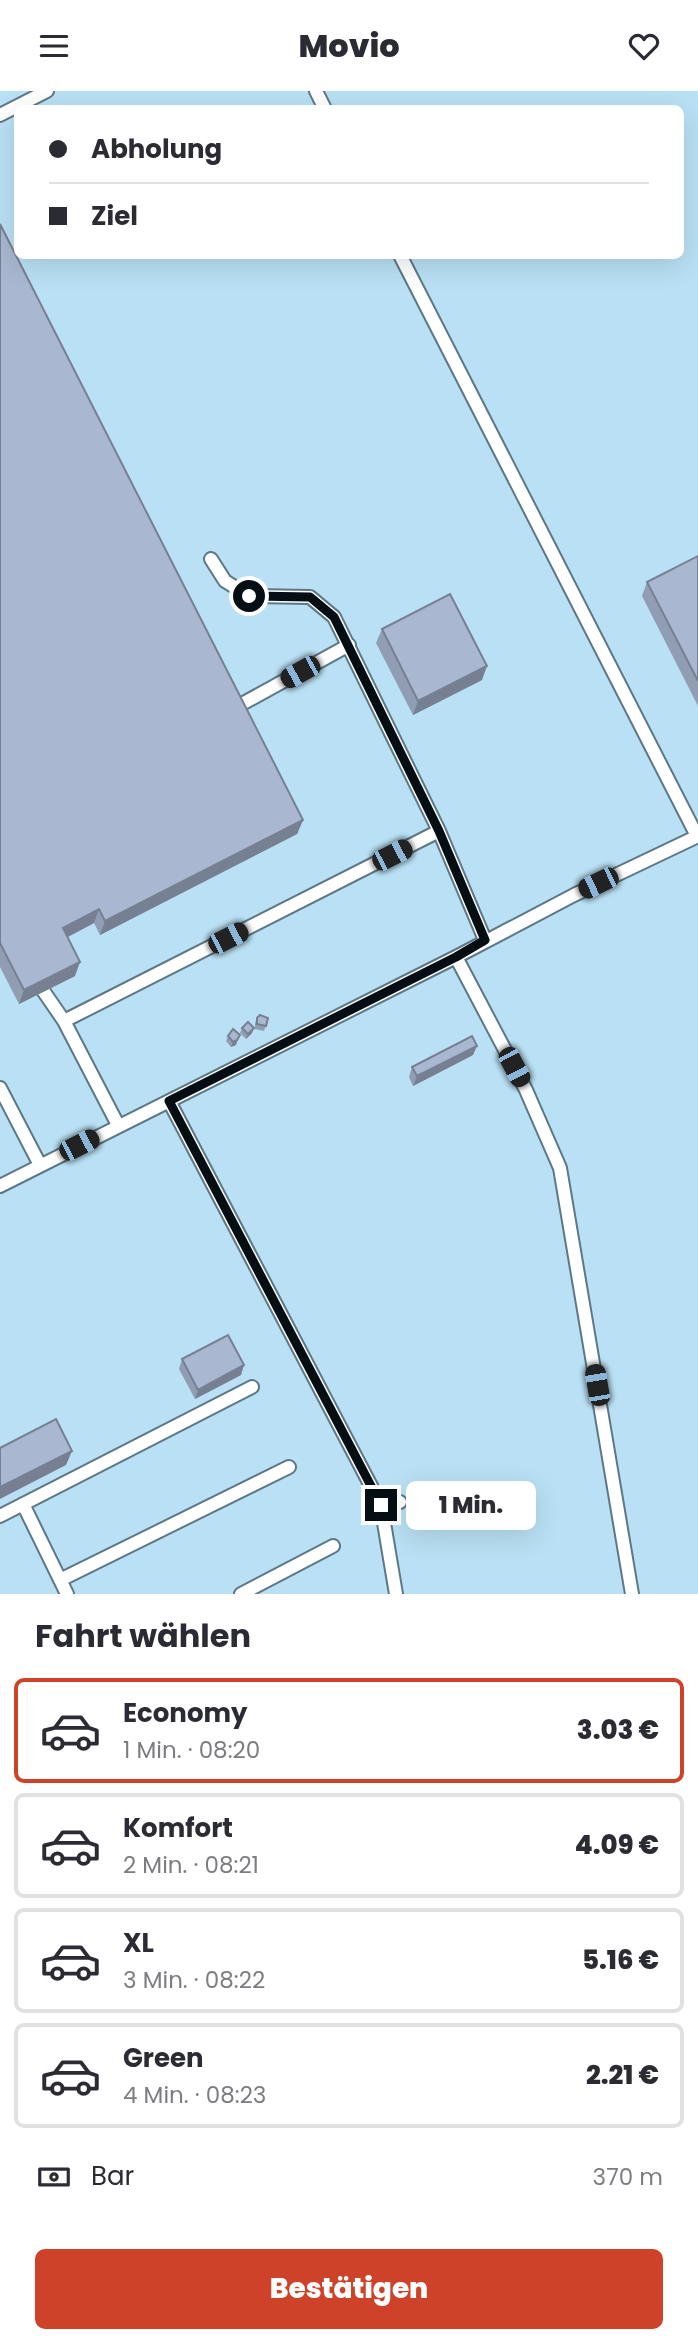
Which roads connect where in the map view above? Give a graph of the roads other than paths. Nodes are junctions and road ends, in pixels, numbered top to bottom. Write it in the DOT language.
graph roads {
  1 [pos="47,91"];
  2 [pos="20,105"];
  3 [pos="402,259"];
  4 [pos="211,559"];
  5 [pos="349,645"];
  6 [pos="228,712"];
  7 [pos="439,831"];
  8 [pos="697,836"];
  9 [pos="485,940"];
  10 [pos="456,957"];
  11 [pos="42,989"];
  12 [pos="64,1021"];
  13 [pos="0,1088"];
  14 [pos="169,1101"];
  15 [pos="118,1125"];
  16 [pos="40,1165"];
  17 [pos="0,1186"];
  18 [pos="252,1387"];
  19 [pos="289,1467"];
  20 [pos="400,1502"];
  21 [pos="23,1504"];
  22 [pos="381,1505"];
  23 [pos="0,1516"];
  24 [pos="333,1546"];
  25 [pos="60,1580"];
  26 [pos="67,1594"];
  27 [pos="241,1594"];
  28 [pos="396,1594"];
  29 [pos="632,1594"];
  1 -- 2 [label="lane"];
  3 -- 8 [label="lane"];
  4 -- 5 [label="lane"];
  5 -- 6 [label="lane"];
  5 -- 7 [label="lane"];
  7 -- 9 [label="lane"];
  7 -- 12 [label="lane"];
  8 -- 9 [label="lane"];
  9 -- 10 [label="lane"];
  10 -- 14 [label="lane"];
  10 -- 29 [label="lane"];
  11 -- 12 [label="lane"];
  12 -- 15 [label="lane"];
  13 -- 16 [label="lane"];
  14 -- 15 [label="lane"];
  14 -- 22 [label="lane"];
  15 -- 16 [label="lane"];
  16 -- 17 [label="lane"];
  18 -- 21 [label="lane"];
  19 -- 25 [label="lane"];
  20 -- 22 [label="lane"];
  21 -- 23 [label="lane"];
  21 -- 25 [label="lane"];
  22 -- 28 [label="lane"];
  24 -- 27 [label="lane"];
  25 -- 26 [label="lane"];
}
